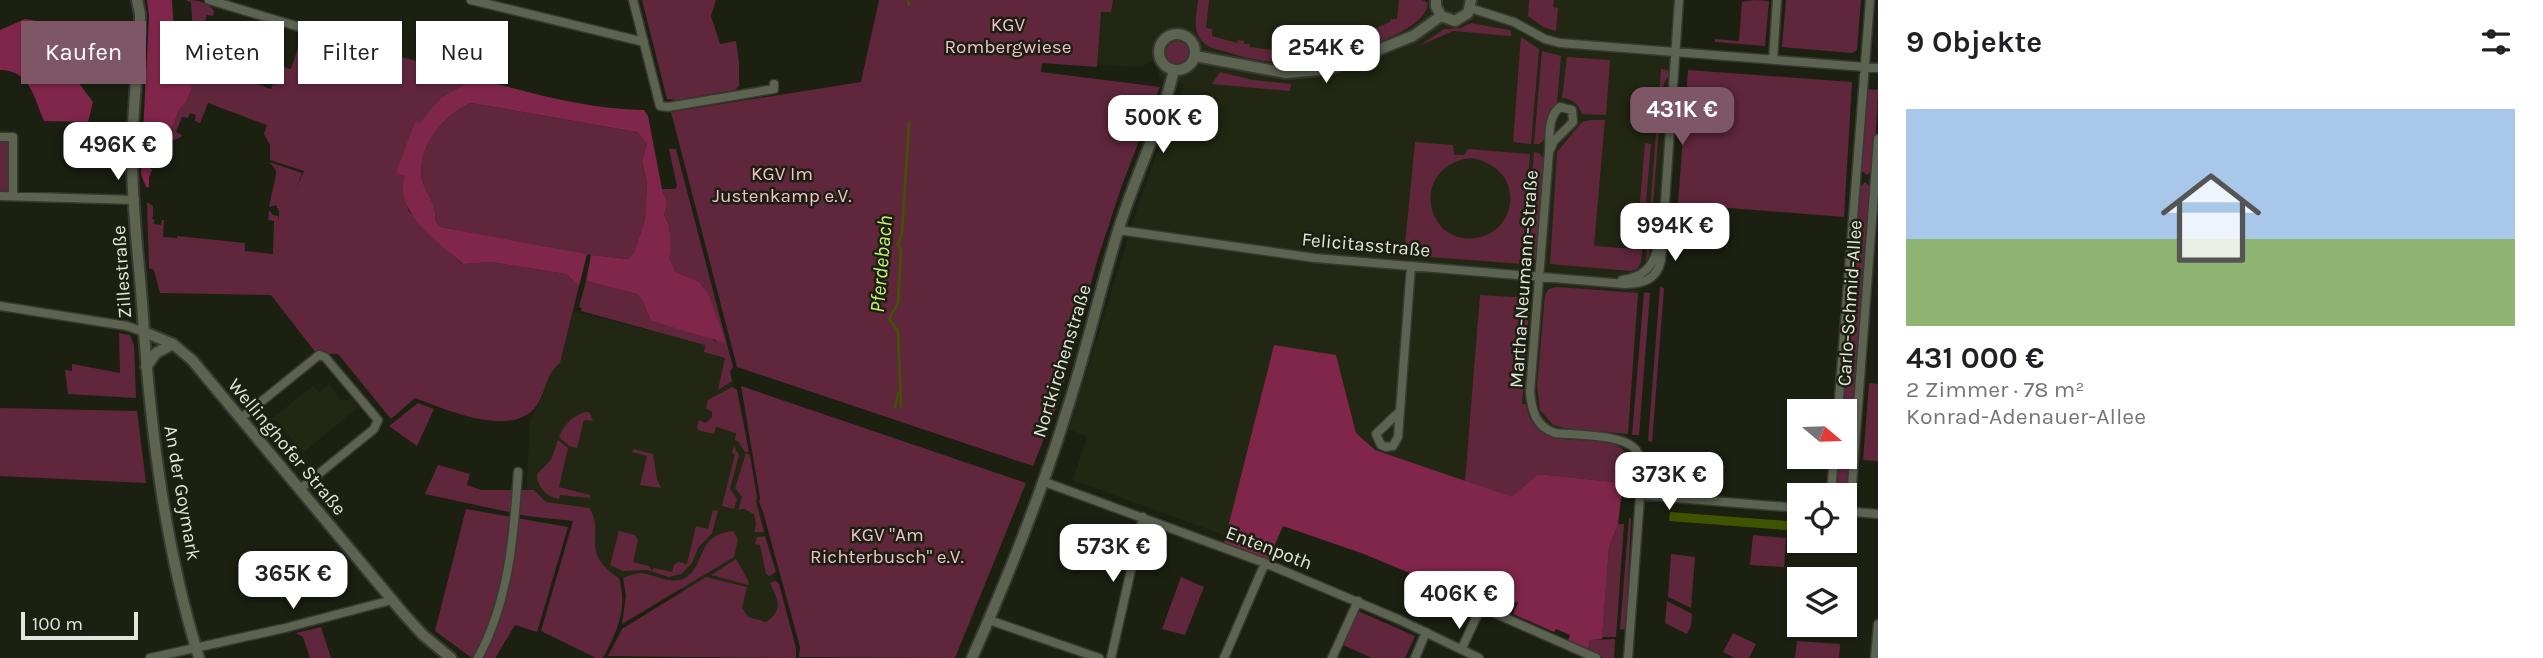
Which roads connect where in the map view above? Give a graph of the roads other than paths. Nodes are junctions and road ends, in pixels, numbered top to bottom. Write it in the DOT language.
graph roads {
  1 [pos="138,0"];
  2 [pos="209,0"];
  3 [pos="471,0"];
  4 [pos="633,0"];
  5 [pos="1436,0"];
  6 [pos="1679,0"];
  7 [pos="1777,0"];
  8 [pos="1870,0"];
  9 [pos="1471,4"];
  10 [pos="1441,16"];
  11 [pos="298,27"];
  12 [pos="644,42"];
  13 [pos="1674,53"];
  14 [pos="1195,57"];
  15 [pos="1773,60"];
  16 [pos="1865,67"];
  17 [pos="1878,68"];
  18 [pos="1174,70"];
  19 [pos="774,84"];
  20 [pos="0,137"];
  21 [pos="1878,139"];
  22 [pos="1549,152"];
  23 [pos="1856,178"];
  24 [pos="1875,181"];
  25 [pos="0,196"];
  26 [pos="13,196"];
  27 [pos="135,200"];
  28 [pos="1118,230"];
  29 [pos="1661,238"];
  30 [pos="1411,266"];
  31 [pos="1539,276"];
  32 [pos="1612,281"];
  33 [pos="0,306"];
  34 [pos="144,332"];
  35 [pos="173,344"];
  36 [pos="146,367"];
  37 [pos="1839,399"];
  38 [pos="1399,412"];
  39 [pos="240,418"];
  40 [pos="518,472"];
  41 [pos="1042,481"];
  42 [pos="1849,483"];
  43 [pos="300,489"];
  44 [pos="1639,495"];
  45 [pos="1787,507"];
  46 [pos="1857,512"];
  47 [pos="1878,514"];
  48 [pos="1143,517"];
  49 [pos="1265,563"];
  50 [pos="392,600"];
  51 [pos="1358,601"];
  52 [pos="989,620"];
  53 [pos="1878,624"];
  54 [pos="1426,632"];
  55 [pos="1462,649"];
  56 [pos="197,653"];
  57 [pos="1872,657"];
  58 [pos="150,658"];
  59 [pos="451,658"];
  60 [pos="478,658"];
  61 [pos="972,658"];
  62 [pos="1099,658"];
  63 [pos="1111,658"];
  64 [pos="1224,658"];
  65 [pos="1332,658"];
  66 [pos="1415,658"];
  67 [pos="1479,658"];
  68 [pos="1596,658"];
  69 [pos="1628,658"];
  1 -- 27 [label="main road, Zillestraße"];
  2 -- 11 [label="street"];
  3 -- 12 [label="street"];
  4 -- 12 [label="street"];
  5 -- 10 [label="main road"];
  6 -- 13 [label="street"];
  7 -- 15 [label="street"];
  8 -- 16 [label="street, Carlo-Schmid-Allee"];
  9 -- 10 [label="main road"];
  9 -- 13 [label="street"];
  10 -- 14 [label="main road"];
  12 -- 19 [label="street"];
  13 -- 15 [label="street"];
  13 -- 29 [label="street"];
  14 -- 18 [label="main road"];
  14 -- 18 [label="main road"];
  15 -- 16 [label="street"];
  16 -- 17 [label="street"];
  16 -- 23 [label="street, Carlo-Schmid-Allee"];
  18 -- 28 [label="main road, Nortkirchenstraße"];
  20 -- 26 [label="street"];
  21 -- 24 [label="street, Carlo-Schmid-Allee"];
  22 -- 22 [label="street, Martha-Neumann-Straße"];
  22 -- 31 [label="street, Martha-Neumann-Straße"];
  23 -- 24 [label="street"];
  23 -- 37 [label="street, Carlo-Schmid-Allee"];
  24 -- 42 [label="street, Carlo-Schmid-Allee"];
  25 -- 26 [label="street"];
  26 -- 27 [label="street"];
  27 -- 34 [label="main road, Zillestraße"];
  28 -- 30 [label="street, Felicitasstraße"];
  28 -- 41 [label="main road, Nortkirchenstraße"];
  29 -- 32 [label="street, Felicitasstraße"];
  29 -- 32 [label="street, Felicitasstraße"];
  30 -- 31 [label="street, Felicitasstraße"];
  30 -- 38 [label="street"];
  31 -- 32 [label="street, Felicitasstraße"];
  31 -- 44 [label="street, Martha-Neumann-Straße"];
  33 -- 34 [label="street"];
  34 -- 35 [label="main road, Wellinghofer Straße"];
  34 -- 36 [label="main road, An der Goymark"];
  35 -- 36 [label="main road"];
  35 -- 39 [label="main road, Wellinghofer Straße"];
  36 -- 56 [label="main road, An der Goymark"];
  39 -- 43 [label="main road, Wellinghofer Straße"];
  39 -- 43 [label="street"];
  40 -- 60 [label="street"];
  41 -- 48 [label="street, Entenpoth"];
  41 -- 52 [label="main road, Nortkirchenstraße"];
  43 -- 50 [label="main road, Wellinghofer Straße"];
  44 -- 45 [label="street"];
  44 -- 69 [label="street"];
  46 -- 47 [label="street"];
  48 -- 49 [label="street, Entenpoth"];
  48 -- 63 [label="street"];
  49 -- 51 [label="street, Entenpoth"];
  49 -- 64 [label="street"];
  50 -- 56 [label="street"];
  50 -- 59 [label="main road, Wellinghofer Straße"];
  51 -- 54 [label="street, Entenpoth"];
  51 -- 65 [label="street"];
  52 -- 61 [label="main road, Nortkirchenstraße"];
  52 -- 62 [label="street"];
  53 -- 57 [label="street"];
  54 -- 55 [label="street, Entenpoth"];
  54 -- 66 [label="street"];
  55 -- 67 [label="street, Entenpoth"];
  55 -- 68 [label="street"];
  56 -- 58 [label="street"];
}
